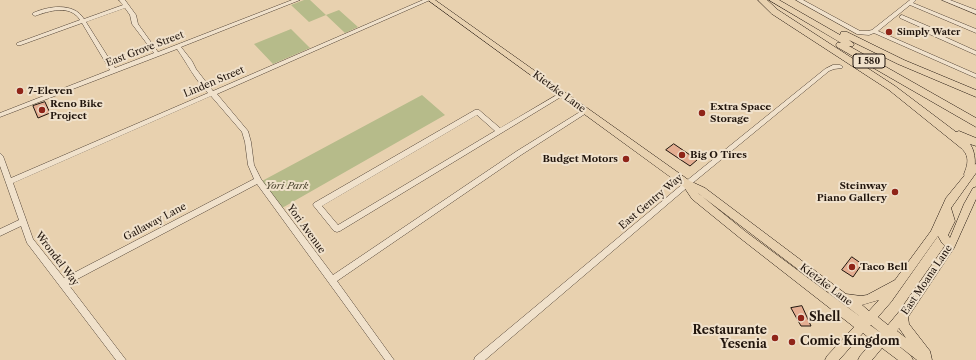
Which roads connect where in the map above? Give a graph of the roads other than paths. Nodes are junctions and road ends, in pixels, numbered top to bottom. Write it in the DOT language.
graph roads {
  1 [pos="122,0"];
  2 [pos="297,0"];
  3 [pos="427,0"];
  4 [pos="432,0"];
  5 [pos="762,0"];
  6 [pos="773,0"];
  7 [pos="780,0"];
  8 [pos="799,0"];
  9 [pos="945,0"];
  10 [pos="287,2"];
  11 [pos="911,2"];
  12 [pos="126,6"];
  13 [pos="976,12"];
  14 [pos="35,14"];
  15 [pos="902,17"];
  16 [pos="83,21"];
  17 [pos="874,31"];
  18 [pos="976,31"];
  19 [pos="19,44"];
  20 [pos="178,46"];
  21 [pos="976,53"];
  22 [pos="157,54"];
  23 [pos="840,67"];
  24 [pos="114,71"];
  25 [pos="976,76"];
  26 [pos="212,94"];
  27 [pos="562,94"];
  28 [pos="976,94"];
  29 [pos="585,112"];
  30 [pos="0,115"];
  31 [pos="976,116"];
  32 [pos="931,118"];
  33 [pos="976,123"];
  34 [pos="499,131"];
  35 [pos="976,142"];
  36 [pos="0,156"];
  37 [pos="2,168"];
  38 [pos="972,171"];
  39 [pos="258,180"];
  40 [pos="9,182"];
  41 [pos="687,184"];
  42 [pos="976,191"];
  43 [pos="946,206"];
  44 [pos="22,222"];
  45 [pos="0,233"];
  46 [pos="951,245"];
  47 [pos="331,281"];
  48 [pos="900,281"];
  49 [pos="62,283"];
  50 [pos="839,294"];
  51 [pos="903,315"];
  52 [pos="866,322"];
  53 [pos="884,336"];
  54 [pos="122,360"];
  55 [pos="390,360"];
  56 [pos="478,360"];
  57 [pos="831,360"];
  58 [pos="864,360"];
  59 [pos="907,360"];
  60 [pos="926,360"];
  61 [pos="931,360"];
  1 -- 12 [label="street"];
  2 -- 10 [label="street, East Grove Street"];
  3 -- 26 [label="street, Linden Street"];
  4 -- 27 [label="main road, Kietzke Lane"];
  5 -- 32 [label="highway"];
  5 -- 33 [label="highway, I 580"];
  6 -- 31 [label="highway, I 580"];
  7 -- 28 [label="highway"];
  8 -- 17 [label="street"];
  9 -- 13 [label="street"];
  10 -- 20 [label="street, East Grove Street"];
  11 -- 17 [label="street"];
  11 -- 18 [label="street"];
  12 -- 16 [label="street"];
  12 -- 22 [label="street"];
  14 -- 16 [label="street"];
  15 -- 21 [label="street"];
  16 -- 19 [label="street"];
  16 -- 24 [label="street"];
  17 -- 25 [label="street"];
  20 -- 22 [label="street, East Grove Street"];
  20 -- 26 [label="street, Yori Avenue"];
  22 -- 24 [label="street, East Grove Street"];
  23 -- 41 [label="street, East Gentry Way"];
  24 -- 30 [label="street, East Grove Street"];
  26 -- 39 [label="street, Yori Avenue"];
  26 -- 40 [label="street, Linden Street"];
  27 -- 29 [label="main road, Kietzke Lane"];
  27 -- 34 [label="street"];
  29 -- 41 [label="main road, Kietzke Lane"];
  29 -- 47 [label="street"];
  32 -- 35 [label="highway"];
  32 -- 38 [label="highway"];
  34 -- 34 [label="street"];
  36 -- 37 [label="street, Wrondel Way"];
  37 -- 40 [label="street, Wrondel Way"];
  38 -- 43 [label="main road, East Moana Lane"];
  39 -- 47 [label="street, Yori Avenue"];
  39 -- 49 [label="street, Gallaway Lane"];
  40 -- 44 [label="street, Wrondel Way"];
  41 -- 50 [label="main road, Kietzke Lane"];
  41 -- 52 [label="main road, Kietzke Lane"];
  41 -- 56 [label="street, East Gentry Way"];
  42 -- 46 [label="main road, East Moana Lane"];
  43 -- 46 [label="main road"];
  43 -- 48 [label="main road, East Moana Lane"];
  44 -- 45 [label="street"];
  44 -- 49 [label="street, Wrondel Way"];
  46 -- 51 [label="main road, East Moana Lane"];
  47 -- 55 [label="street, Yori Avenue"];
  48 -- 50 [label="main road"];
  48 -- 52 [label="main road, East Moana Lane"];
  49 -- 54 [label="street, Wrondel Way"];
  50 -- 52 [label="main road, Kietzke Lane"];
  51 -- 53 [label="main road, East Moana Lane"];
  51 -- 61 [label="main road"];
  52 -- 53 [label="main road, Kietzke Lane"];
  52 -- 57 [label="main road, East Moana Lane"];
  53 -- 58 [label="main road, East Moana Lane"];
  53 -- 59 [label="main road, Kietzke Lane"];
  53 -- 60 [label="main road, Kietzke Lane"];
}
